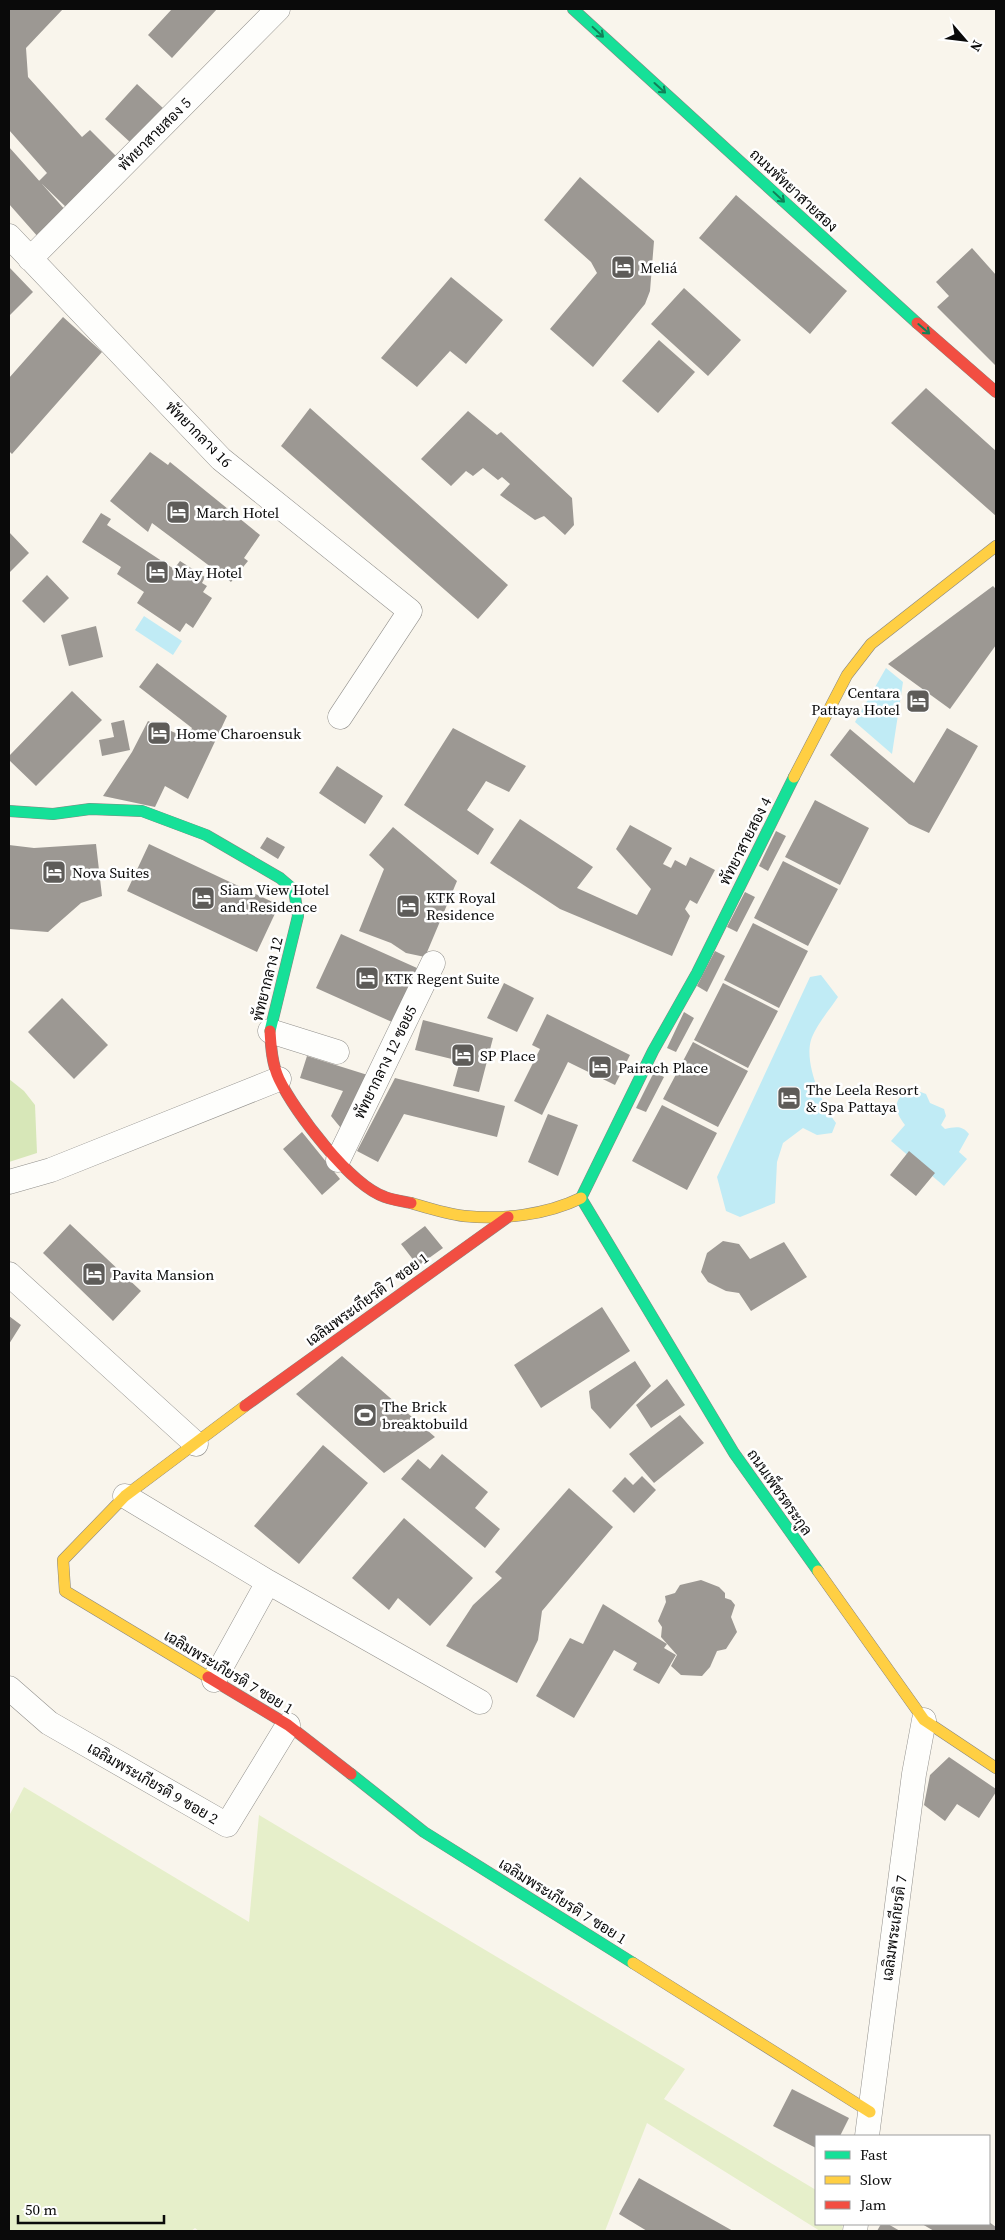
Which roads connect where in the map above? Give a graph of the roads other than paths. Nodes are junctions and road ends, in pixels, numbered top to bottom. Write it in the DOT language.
graph roads {
  1 [pos="278,9"];
  2 [pos="573,9"];
  3 [pos="9,236"];
  4 [pos="30,259"];
  5 [pos="996,392"];
  6 [pos="996,546"];
  7 [pos="340,717"];
  8 [pos="9,811"];
  9 [pos="433,963"];
  10 [pos="270,1031"];
  11 [pos="337,1052"];
  12 [pos="279,1079"];
  13 [pos="338,1160"];
  14 [pos="9,1182"];
  15 [pos="581,1198"];
  16 [pos="508,1217"];
  17 [pos="9,1274"];
  18 [pos="196,1444"];
  19 [pos="126,1496"];
  20 [pos="268,1582"];
  21 [pos="214,1680"];
  22 [pos="9,1688"];
  23 [pos="480,1702"];
  24 [pos="924,1720"];
  25 [pos="288,1724"];
  26 [pos="996,1768"];
  27 [pos="870,2112"];
  28 [pos="866,2135"];
  1 -- 4 [label="street, พัทยาสายสอง 5"];
  2 -- 5 [label="street, ถนนพัทยาสายสอง, one-way"];
  3 -- 4 [label="street, พัทยากลาง 16"];
  4 -- 7 [label="street, พัทยากลาง 16"];
  6 -- 15 [label="street, พัทยาสายสอง 4"];
  8 -- 10 [label="street, พัทยากลาง 12"];
  9 -- 13 [label="street, พัทยากลาง 12 ซอย5"];
  10 -- 11 [label="street"];
  10 -- 12 [label="street, พัทยากลาง 12"];
  12 -- 13 [label="street, พัทยากลาง 12"];
  12 -- 14 [label="street"];
  13 -- 16 [label="street, พัทยากลาง 12"];
  15 -- 16 [label="street, พัทยากลาง 12"];
  15 -- 24 [label="street, ถนนเพ็ชรตระกูล"];
  16 -- 18 [label="street, เฉลิมพระเกียรติ 7 ซอย 1"];
  17 -- 18 [label="street"];
  18 -- 19 [label="street, เฉลิมพระเกียรติ 7 ซอย 1"];
  19 -- 20 [label="street"];
  19 -- 21 [label="street, เฉลิมพระเกียรติ 7 ซอย 1"];
  20 -- 21 [label="street"];
  20 -- 23 [label="street"];
  21 -- 25 [label="street, เฉลิมพระเกียรติ 7 ซอย 1"];
  22 -- 25 [label="street, เฉลิมพระเกียรติ 9 ซอย 2"];
  24 -- 26 [label="street, ถนนเพ็ชรตระกูล"];
  24 -- 27 [label="street, เฉลิมพระเกียรติ 7"];
  25 -- 27 [label="street, เฉลิมพระเกียรติ 7 ซอย 1"];
  27 -- 28 [label="street, เฉลิมพระเกียรติ 7"];
}
